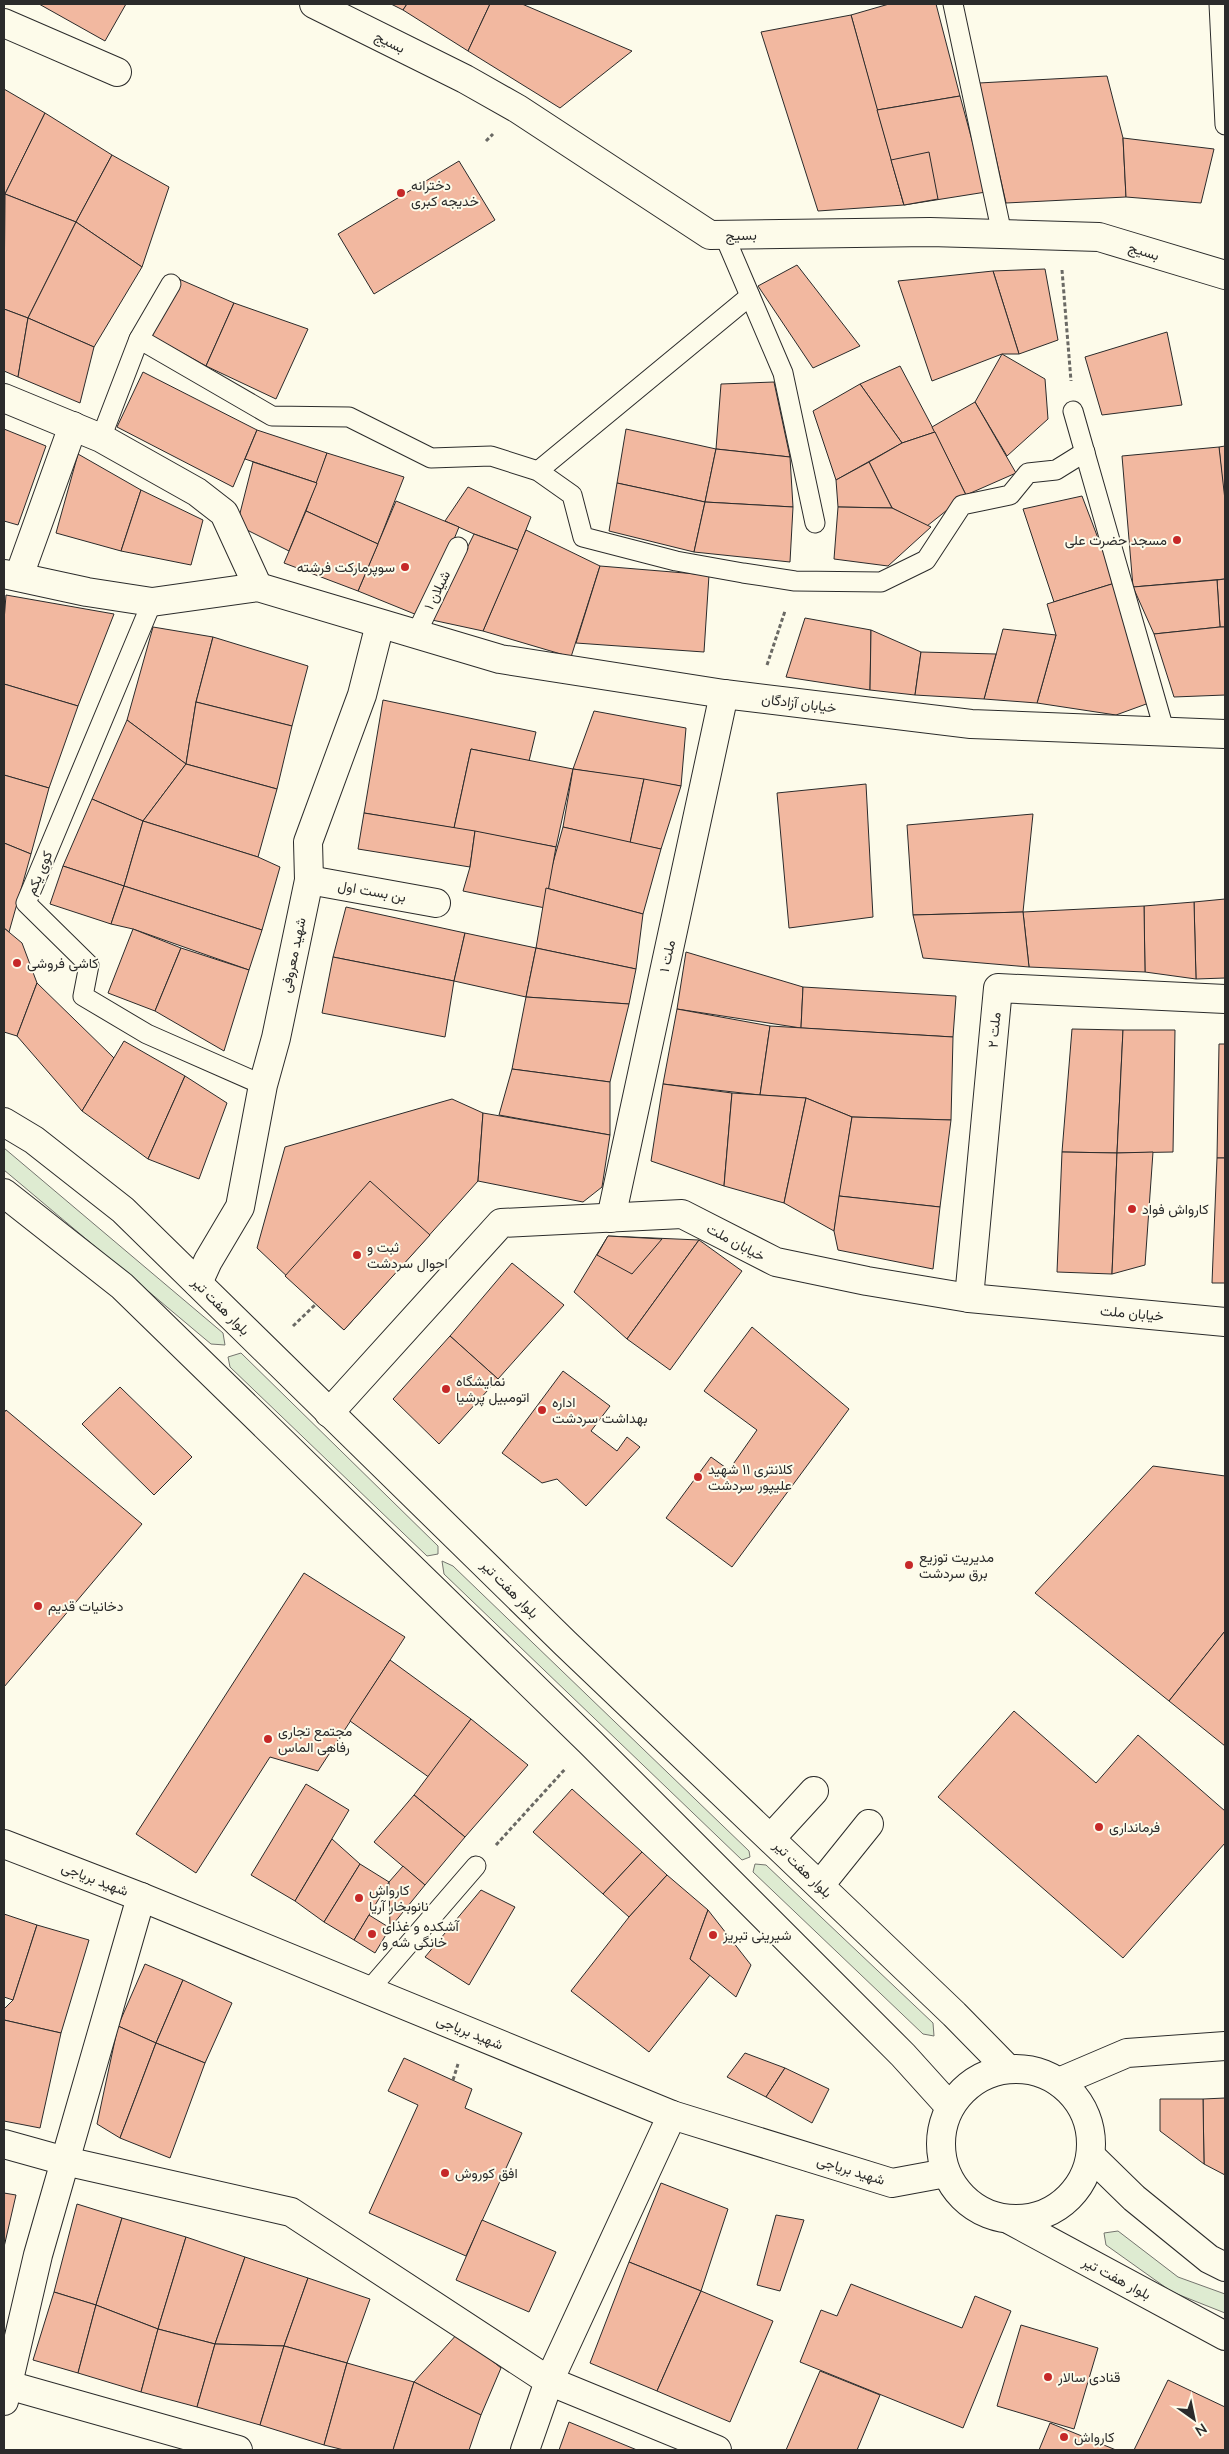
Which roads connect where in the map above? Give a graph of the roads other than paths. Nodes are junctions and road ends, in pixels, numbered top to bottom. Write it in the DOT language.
graph roads {
  1 [pos="314,4"];
  2 [pos="953,4"];
  3 [pos="1219,4"];
  4 [pos="4,22"];
  5 [pos="117,72"];
  6 [pos="1225,125"];
  7 [pos="1002,234"];
  8 [pos="724,235"];
  9 [pos="1225,275"];
  10 [pos="171,284"];
  11 [pos="750,296"];
  12 [pos="139,339"];
  13 [pos="4,398"];
  14 [pos="1073,411"];
  15 [pos="73,426"];
  16 [pos="101,438"];
  17 [pos="1084,452"];
  18 [pos="538,471"];
  19 [pos="815,523"];
  20 [pos="458,547"];
  21 [pos="12,575"];
  22 [pos="258,587"];
  23 [pos="152,602"];
  24 [pos="380,624"];
  25 [pos="416,634"];
  26 [pos="724,694"];
  27 [pos="1165,733"];
  28 [pos="1225,734"];
  29 [pos="308,880"];
  30 [pos="436,903"];
  31 [pos="1225,999"];
  32 [pos="263,1085"];
  33 [pos="4,1122"];
  34 [pos="4,1193"];
  35 [pos="611,1218"];
  36 [pos="198,1283"];
  37 [pos="969,1298"];
  38 [pos="1225,1322"];
  39 [pos="329,1412"];
  40 [pos="814,1791"];
  41 [pos="869,1824"];
  42 [pos="771,1838"];
  43 [pos="4,1844"];
  44 [pos="476,1866"];
  45 [pos="820,1886"];
  46 [pos="141,1897"];
  47 [pos="368,1990"];
  48 [pos="1225,2046"];
  49 [pos="1008,2069"];
  50 [pos="1060,2082"];
  51 [pos="950,2107"];
  52 [pos="672,2115"];
  53 [pos="4,2144"];
  54 [pos="1091,2156"];
  55 [pos="65,2160"];
  56 [pos="946,2173"];
  57 [pos="1010,2220"];
  58 [pos="1225,2267"];
  59 [pos="1225,2336"];
  60 [pos="548,2382"];
  61 [pos="6,2393"];
  62 [pos="238,2450"];
  63 [pos="525,2450"];
  64 [pos="717,2450"];
  1 -- 8 [label="street, بسیج"];
  2 -- 7 [label="lane"];
  3 -- 6 [label="lane"];
  4 -- 5 [label="street"];
  7 -- 8 [label="street, بسیج"];
  7 -- 9 [label="street, بسیج"];
  8 -- 11 [label="lane"];
  10 -- 12 [label="lane"];
  11 -- 18 [label="lane"];
  11 -- 19 [label="lane"];
  12 -- 16 [label="lane"];
  12 -- 18 [label="lane"];
  13 -- 15 [label="street"];
  14 -- 17 [label="lane"];
  15 -- 16 [label="street"];
  15 -- 21 [label="street"];
  16 -- 22 [label="street"];
  17 -- 18 [label="lane"];
  17 -- 27 [label="lane"];
  20 -- 25 [label="lane, شیلان ۱"];
  21 -- 23 [label="street"];
  22 -- 23 [label="street"];
  22 -- 24 [label="street, خیابان آزادگان"];
  23 -- 32 [label="lane, کوی یکم"];
  24 -- 25 [label="street, خیابان آزادگان"];
  24 -- 29 [label="street, شهید معروفی"];
  25 -- 26 [label="street, خیابان آزادگان"];
  26 -- 27 [label="street, خیابان آزادگان"];
  26 -- 35 [label="street, ملت ۱"];
  27 -- 28 [label="street, خیابان آزادگان"];
  29 -- 30 [label="street, بن بست اول"];
  29 -- 32 [label="street, شهید معروفی"];
  31 -- 37 [label="street, ملت ۲"];
  32 -- 36 [label="street, شهید معروفی"];
  33 -- 36 [label="street, بلوار هفت تیر"];
  34 -- 51 [label="street"];
  35 -- 37 [label="street, خیابان ملت"];
  35 -- 39 [label="street, خیابان ملت"];
  36 -- 39 [label="street, بلوار هفت تیر"];
  37 -- 38 [label="street, خیابان ملت"];
  39 -- 42 [label="street, بلوار هفت تیر"];
  40 -- 42 [label="street"];
  41 -- 45 [label="street"];
  42 -- 45 [label="street, بلوار هفت تیر"];
  43 -- 46 [label="street, شهید بریاجی"];
  44 -- 47 [label="lane"];
  45 -- 49 [label="street, بلوار هفت تیر"];
  46 -- 47 [label="street, شهید بریاجی"];
  46 -- 55 [label="street"];
  47 -- 52 [label="street, شهید بریاجی"];
  48 -- 50 [label="street"];
  49 -- 50 [label="street"];
  49 -- 51 [label="street"];
  50 -- 54 [label="street"];
  51 -- 56 [label="street"];
  52 -- 56 [label="street, شهید بریاجی"];
  52 -- 60 [label="street"];
  53 -- 55 [label="street"];
  54 -- 57 [label="street"];
  54 -- 58 [label="street"];
  55 -- 60 [label="street"];
  55 -- 61 [label="street"];
  56 -- 57 [label="street"];
  57 -- 59 [label="street, بلوار هفت تیر"];
  60 -- 63 [label="street"];
  60 -- 64 [label="street"];
  61 -- 62 [label="street"];
}
